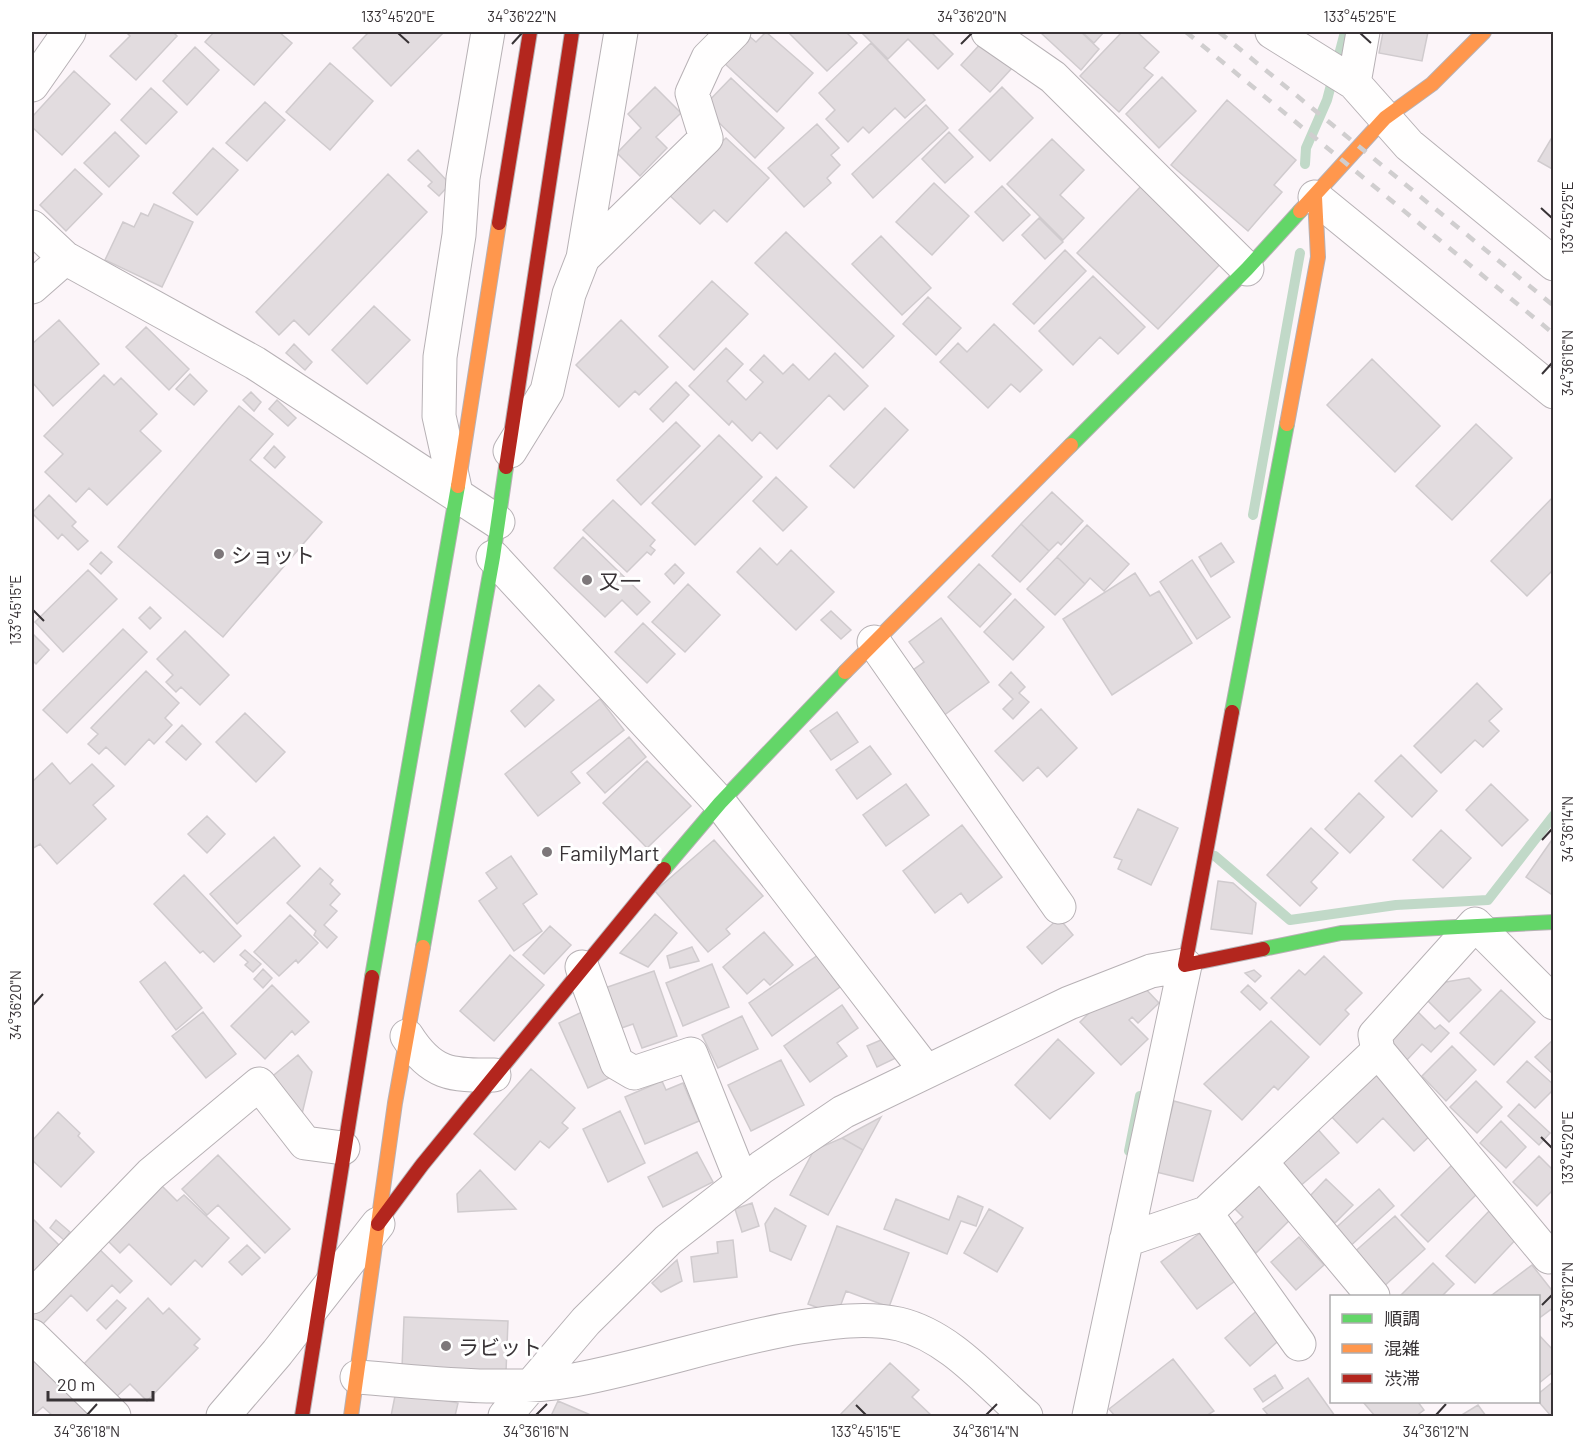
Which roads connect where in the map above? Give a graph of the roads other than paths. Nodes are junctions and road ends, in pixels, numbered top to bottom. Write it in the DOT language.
graph roads {
  1 [pos="69,32"];
  2 [pos="488,32"];
  3 [pos="530,32"];
  4 [pos="573,32"];
  5 [pos="621,32"];
  6 [pos="734,32"];
  7 [pos="988,32"];
  8 [pos="1272,32"];
  9 [pos="1363,32"];
  10 [pos="1484,32"];
  11 [pos="1341,74"];
  12 [pos="32,86"];
  13 [pos="1385,118"];
  14 [pos="1315,197"];
  15 [pos="32,227"];
  16 [pos="65,258"];
  17 [pos="583,258"];
  18 [pos="1554,264"];
  19 [pos="1247,269"];
  20 [pos="32,287"];
  21 [pos="1554,392"];
  22 [pos="510,451"];
  23 [pos="456,495"];
  24 [pos="498,522"];
  25 [pos="493,557"];
  26 [pos="874,642"];
  27 [pos="720,802"];
  28 [pos="1059,907"];
  29 [pos="1554,922"];
  30 [pos="1475,924"];
  31 [pos="582,967"];
  32 [pos="1175,967"];
  33 [pos="1554,1003"];
  34 [pos="407,1036"];
  35 [pos="1378,1051"];
  36 [pos="926,1071"];
  37 [pos="494,1075"];
  38 [pos="342,1149"];
  39 [pos="1262,1162"];
  40 [pos="742,1182"];
  41 [pos="1206,1213"];
  42 [pos="378,1224"];
  43 [pos="1126,1240"];
  44 [pos="1549,1257"];
  45 [pos="1372,1295"];
  46 [pos="321,1296"];
  47 [pos="32,1297"];
  48 [pos="32,1336"];
  49 [pos="1299,1344"];
  50 [pos="357,1377"];
  51 [pos="528,1387"];
  52 [pos="114,1416"];
  53 [pos="223,1416"];
  54 [pos="302,1416"];
  55 [pos="351,1416"];
  56 [pos="505,1416"];
  57 [pos="1026,1416"];
  58 [pos="1089,1416"];
  1 -- 12 [label="street"];
  2 -- 23 [label="street"];
  3 -- 23 [label="street"];
  4 -- 22 [label="street"];
  5 -- 17 [label="street"];
  6 -- 17 [label="street"];
  7 -- 19 [label="street"];
  8 -- 11 [label="street"];
  9 -- 11 [label="street"];
  10 -- 13 [label="street"];
  11 -- 13 [label="street"];
  13 -- 14 [label="street"];
  13 -- 18 [label="street"];
  14 -- 19 [label="street"];
  14 -- 21 [label="street"];
  14 -- 32 [label="street"];
  15 -- 16 [label="street"];
  16 -- 20 [label="street"];
  16 -- 23 [label="street"];
  17 -- 22 [label="street"];
  19 -- 26 [label="street"];
  22 -- 24 [label="street"];
  23 -- 24 [label="street"];
  23 -- 38 [label="street"];
  24 -- 25 [label="street"];
  25 -- 27 [label="street"];
  25 -- 34 [label="street"];
  26 -- 27 [label="street"];
  26 -- 28 [label="street"];
  27 -- 31 [label="street"];
  27 -- 36 [label="street"];
  29 -- 30 [label="street"];
  30 -- 32 [label="street"];
  30 -- 33 [label="street"];
  30 -- 35 [label="street"];
  31 -- 37 [label="street"];
  31 -- 40 [label="street"];
  32 -- 36 [label="street"];
  32 -- 43 [label="street"];
  34 -- 37 [label="street"];
  34 -- 42 [label="street"];
  35 -- 39 [label="street"];
  35 -- 44 [label="street"];
  36 -- 40 [label="street"];
  37 -- 42 [label="street"];
  38 -- 46 [label="street"];
  38 -- 47 [label="street"];
  39 -- 41 [label="street"];
  39 -- 45 [label="street"];
  40 -- 51 [label="street"];
  41 -- 43 [label="street"];
  41 -- 49 [label="street"];
  42 -- 46 [label="street"];
  42 -- 50 [label="street"];
  43 -- 58 [label="street"];
  46 -- 53 [label="street"];
  46 -- 54 [label="street"];
  48 -- 52 [label="street"];
  50 -- 51 [label="street"];
  50 -- 55 [label="street"];
  51 -- 56 [label="street"];
  51 -- 57 [label="street"];
}
